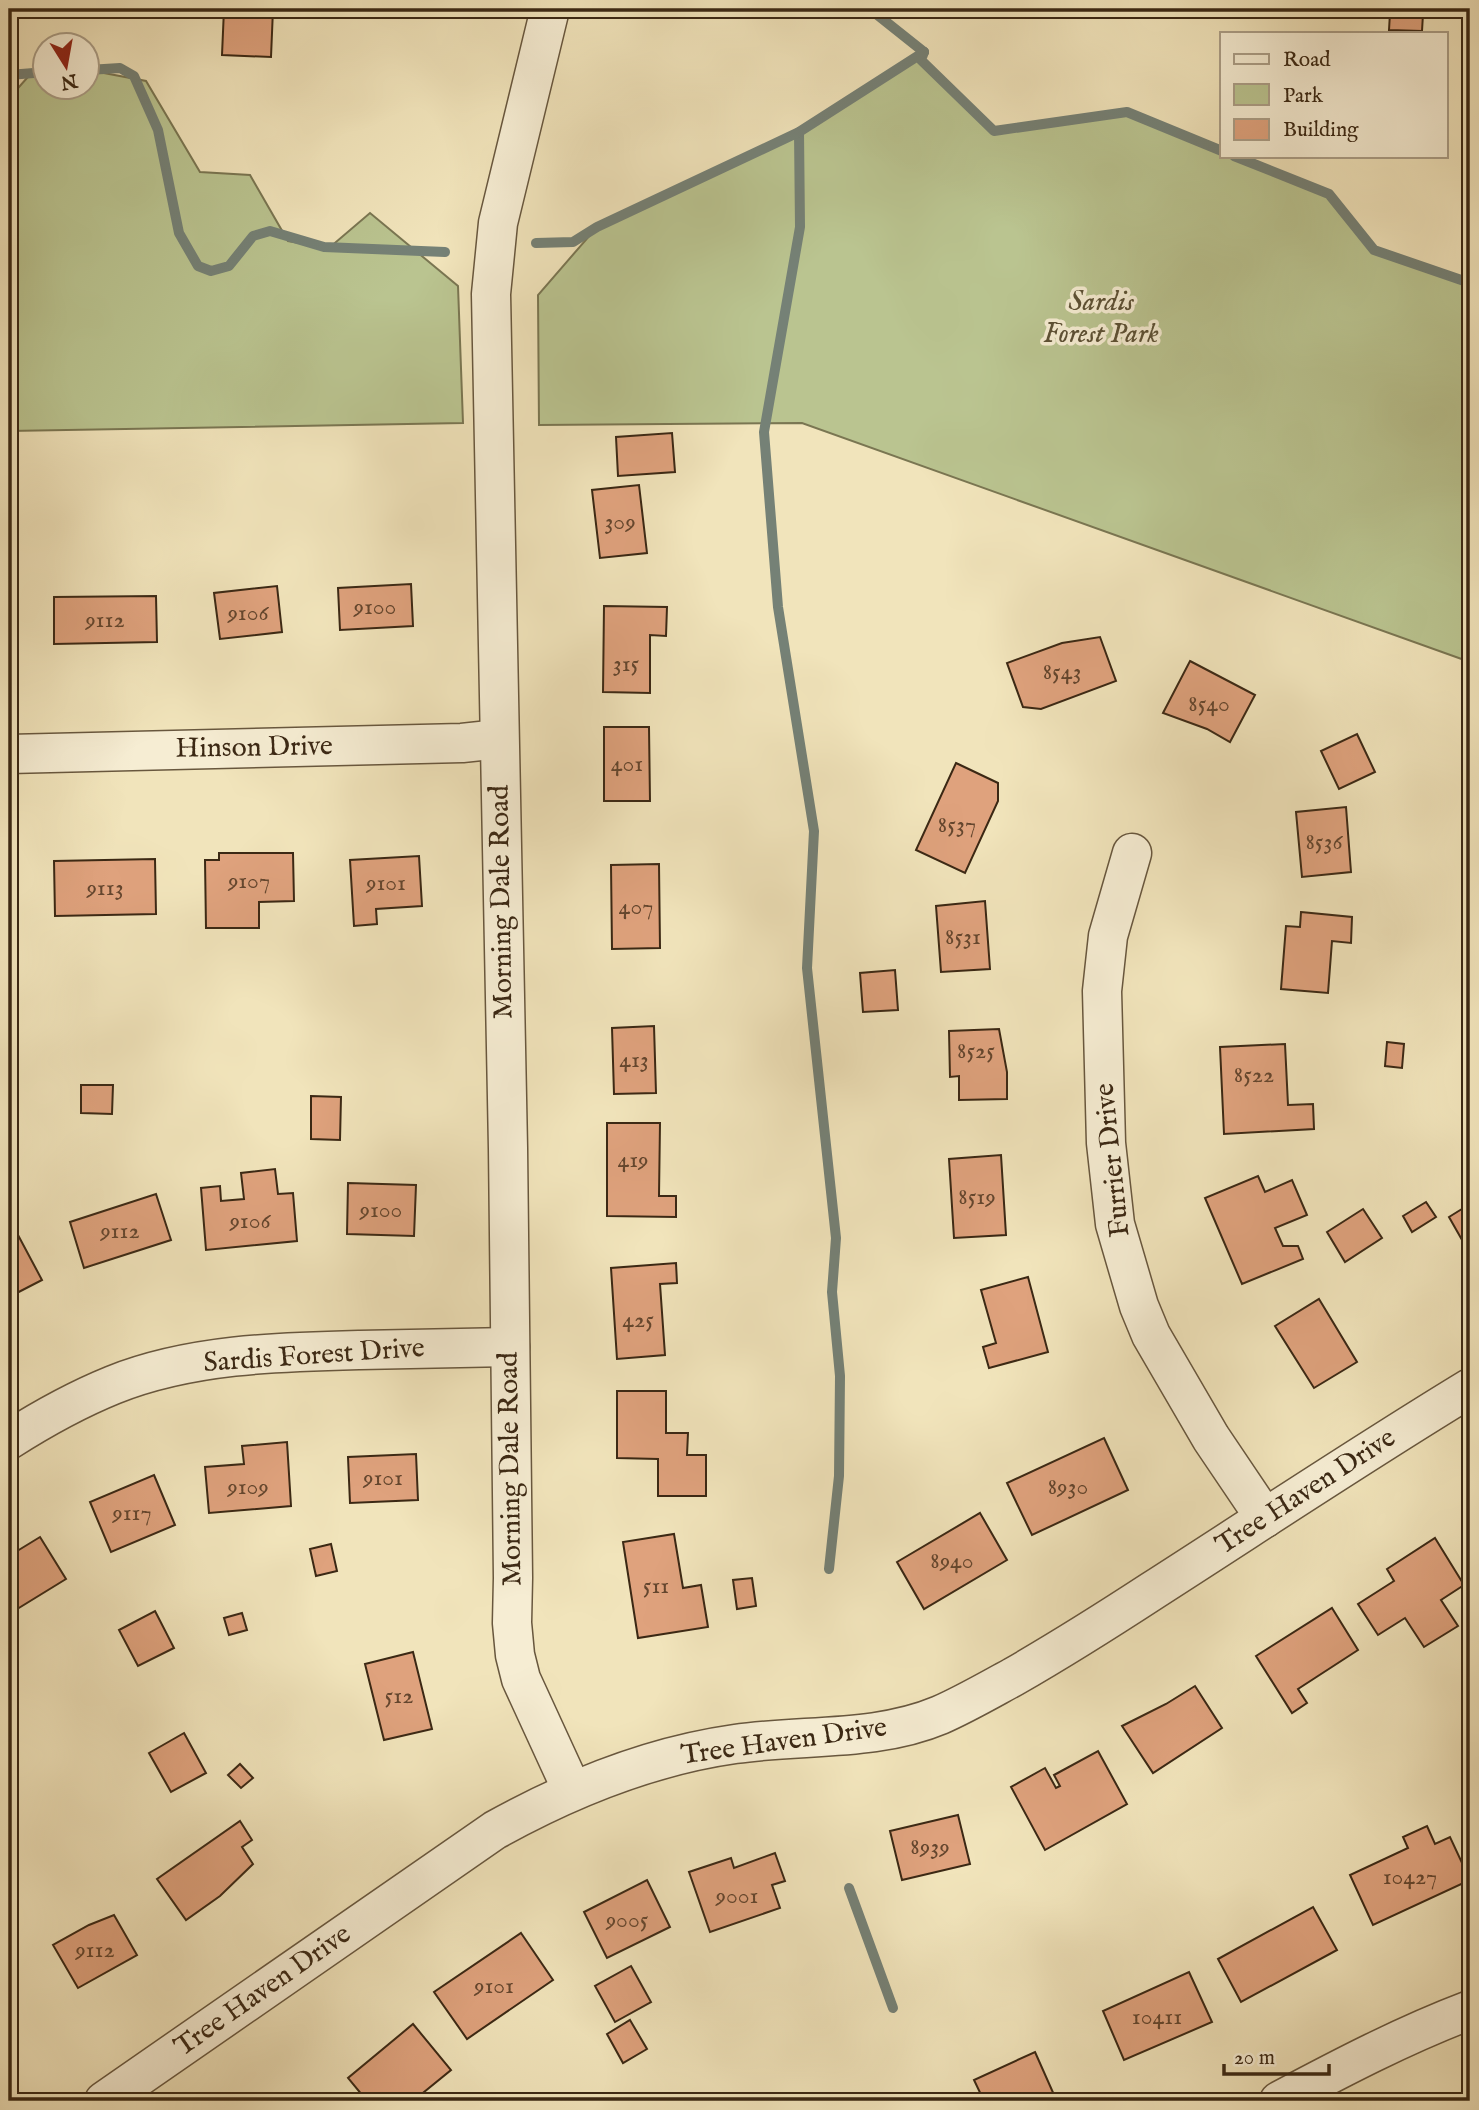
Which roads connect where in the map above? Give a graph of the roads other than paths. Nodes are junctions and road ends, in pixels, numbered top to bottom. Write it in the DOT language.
graph roads {
  1 [pos="550,9"];
  2 [pos="499,739"];
  3 [pos="9,754"];
  4 [pos="1132,853"];
  5 [pos="510,1347"];
  6 [pos="1470,1388"];
  7 [pos="9,1440"];
  8 [pos="1265,1518"];
  9 [pos="572,1790"];
  10 [pos="1470,2010"];
  11 [pos="104,2101"];
  12 [pos="1279,2101"];
  1 -- 2 [label="street, Morning Dale Road"];
  2 -- 3 [label="street, Hinson Drive"];
  2 -- 5 [label="street, Morning Dale Road"];
  4 -- 8 [label="street, Furrier Drive"];
  5 -- 7 [label="street, Sardis Forest Drive"];
  5 -- 9 [label="street, Morning Dale Road"];
  6 -- 8 [label="street, Tree Haven Drive"];
  8 -- 9 [label="street, Tree Haven Drive"];
  9 -- 11 [label="street, Tree Haven Drive"];
  10 -- 12 [label="street"];
}
